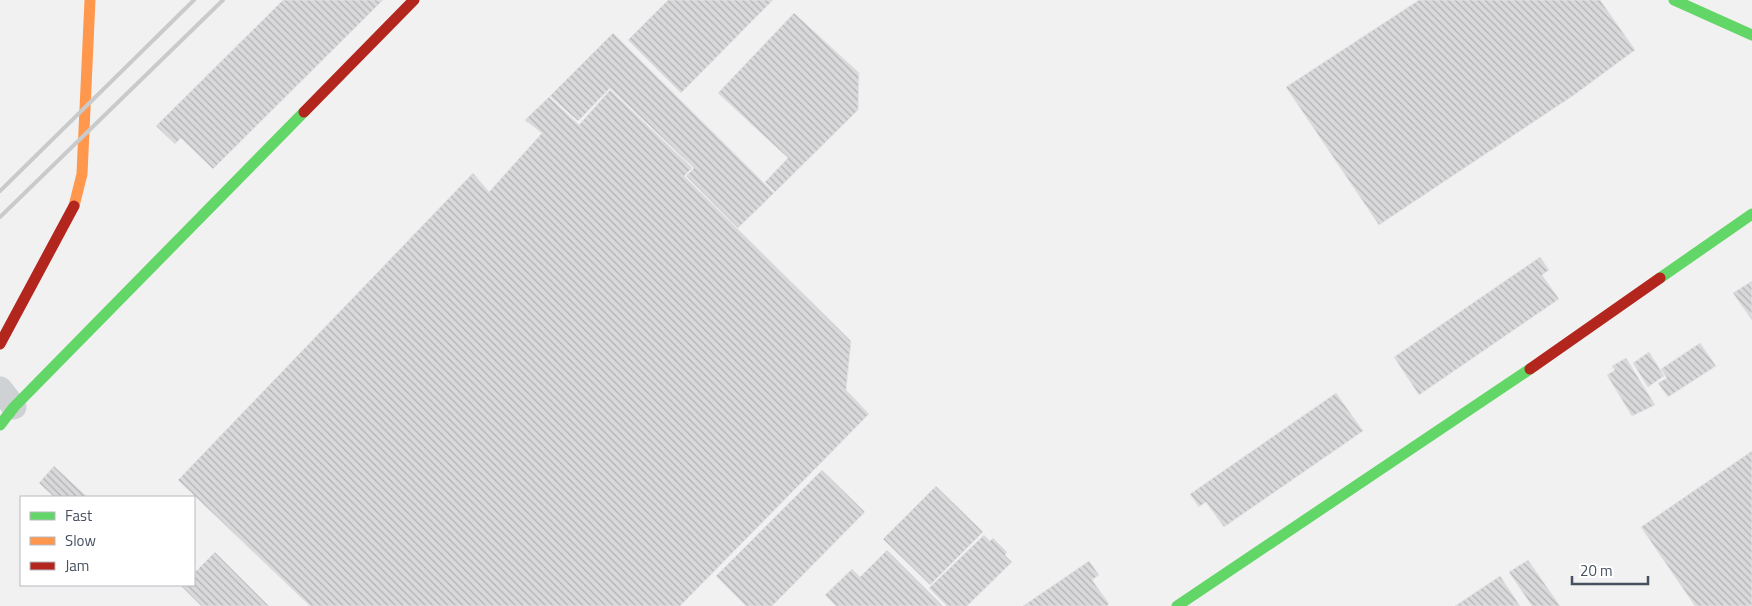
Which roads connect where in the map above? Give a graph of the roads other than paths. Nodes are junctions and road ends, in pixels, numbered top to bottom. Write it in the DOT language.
graph roads {
  1 [pos="90,0"];
  2 [pos="414,0"];
  3 [pos="1674,0"];
  4 [pos="1752,35"];
  5 [pos="1752,214"];
  6 [pos="0,344"];
  7 [pos="5,407"];
  8 [pos="1177,606"];
  1 -- 6 [label="street"];
  2 -- 7 [label="street"];
  3 -- 4 [label="street"];
  5 -- 8 [label="street"];
}
